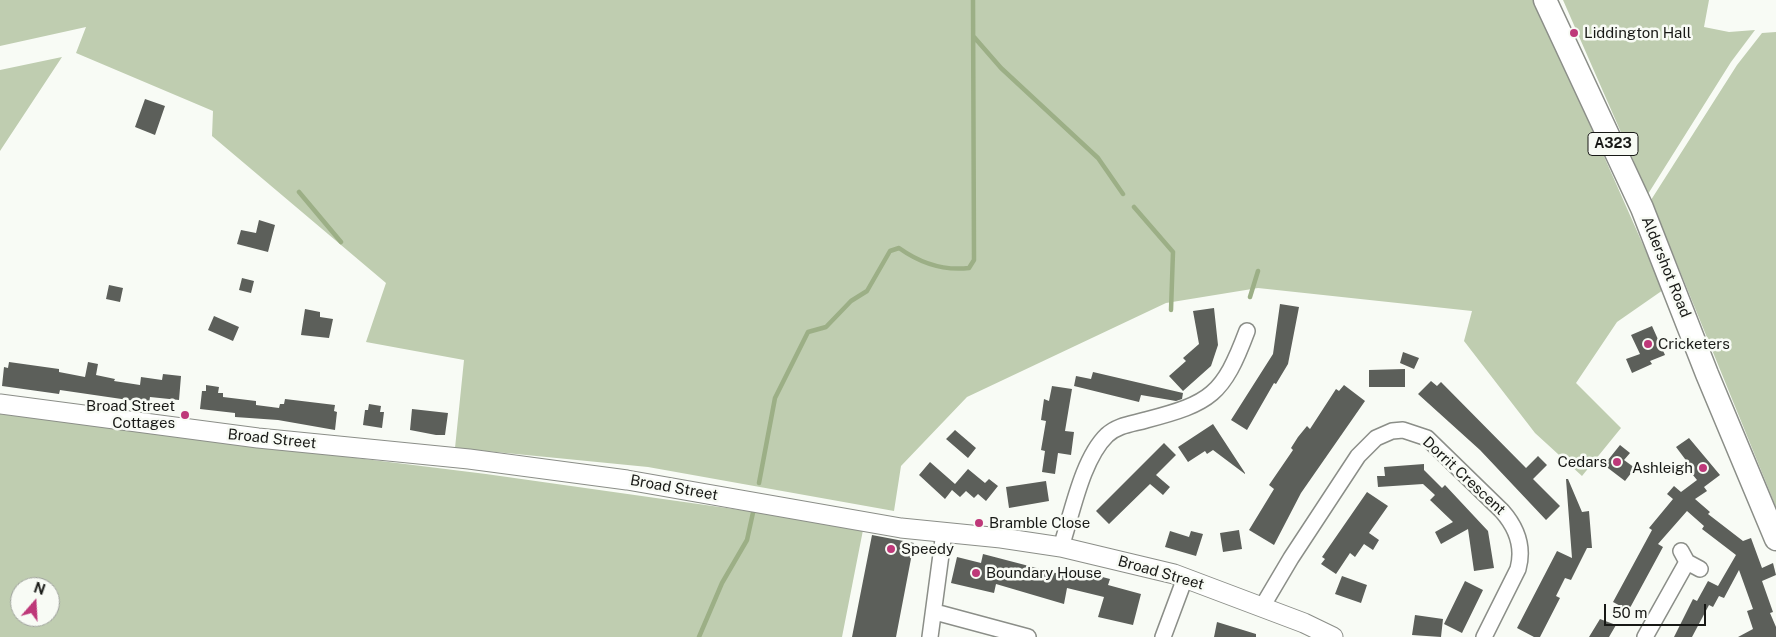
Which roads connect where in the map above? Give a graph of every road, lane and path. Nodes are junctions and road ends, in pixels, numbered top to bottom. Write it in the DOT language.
graph roads {
  1 [pos="1545,0"];
  2 [pos="1247,331"];
  3 [pos="0,404"];
  4 [pos="944,532"];
  5 [pos="1776,539"];
  6 [pos="1061,547"];
  7 [pos="1689,560"];
  8 [pos="1185,578"];
  9 [pos="1262,607"];
  10 [pos="935,612"];
  11 [pos="930,637"];
  12 [pos="1028,637"];
  13 [pos="1164,637"];
  14 [pos="1334,637"];
  15 [pos="1484,637"];
  16 [pos="1645,637"];
  1 -- 5 [label="main road, Aldershot Road / A323"];
  2 -- 6 [label="street"];
  3 -- 4 [label="street, Broad Street"];
  4 -- 6 [label="street, Broad Street"];
  4 -- 10 [label="street"];
  6 -- 8 [label="street, Broad Street"];
  7 -- 16 [label="street"];
  8 -- 9 [label="street, Broad Street"];
  8 -- 13 [label="street"];
  9 -- 14 [label="street, Broad Street"];
  9 -- 15 [label="street, Dorrit Crescent"];
  10 -- 11 [label="street"];
  10 -- 12 [label="street"];
}
